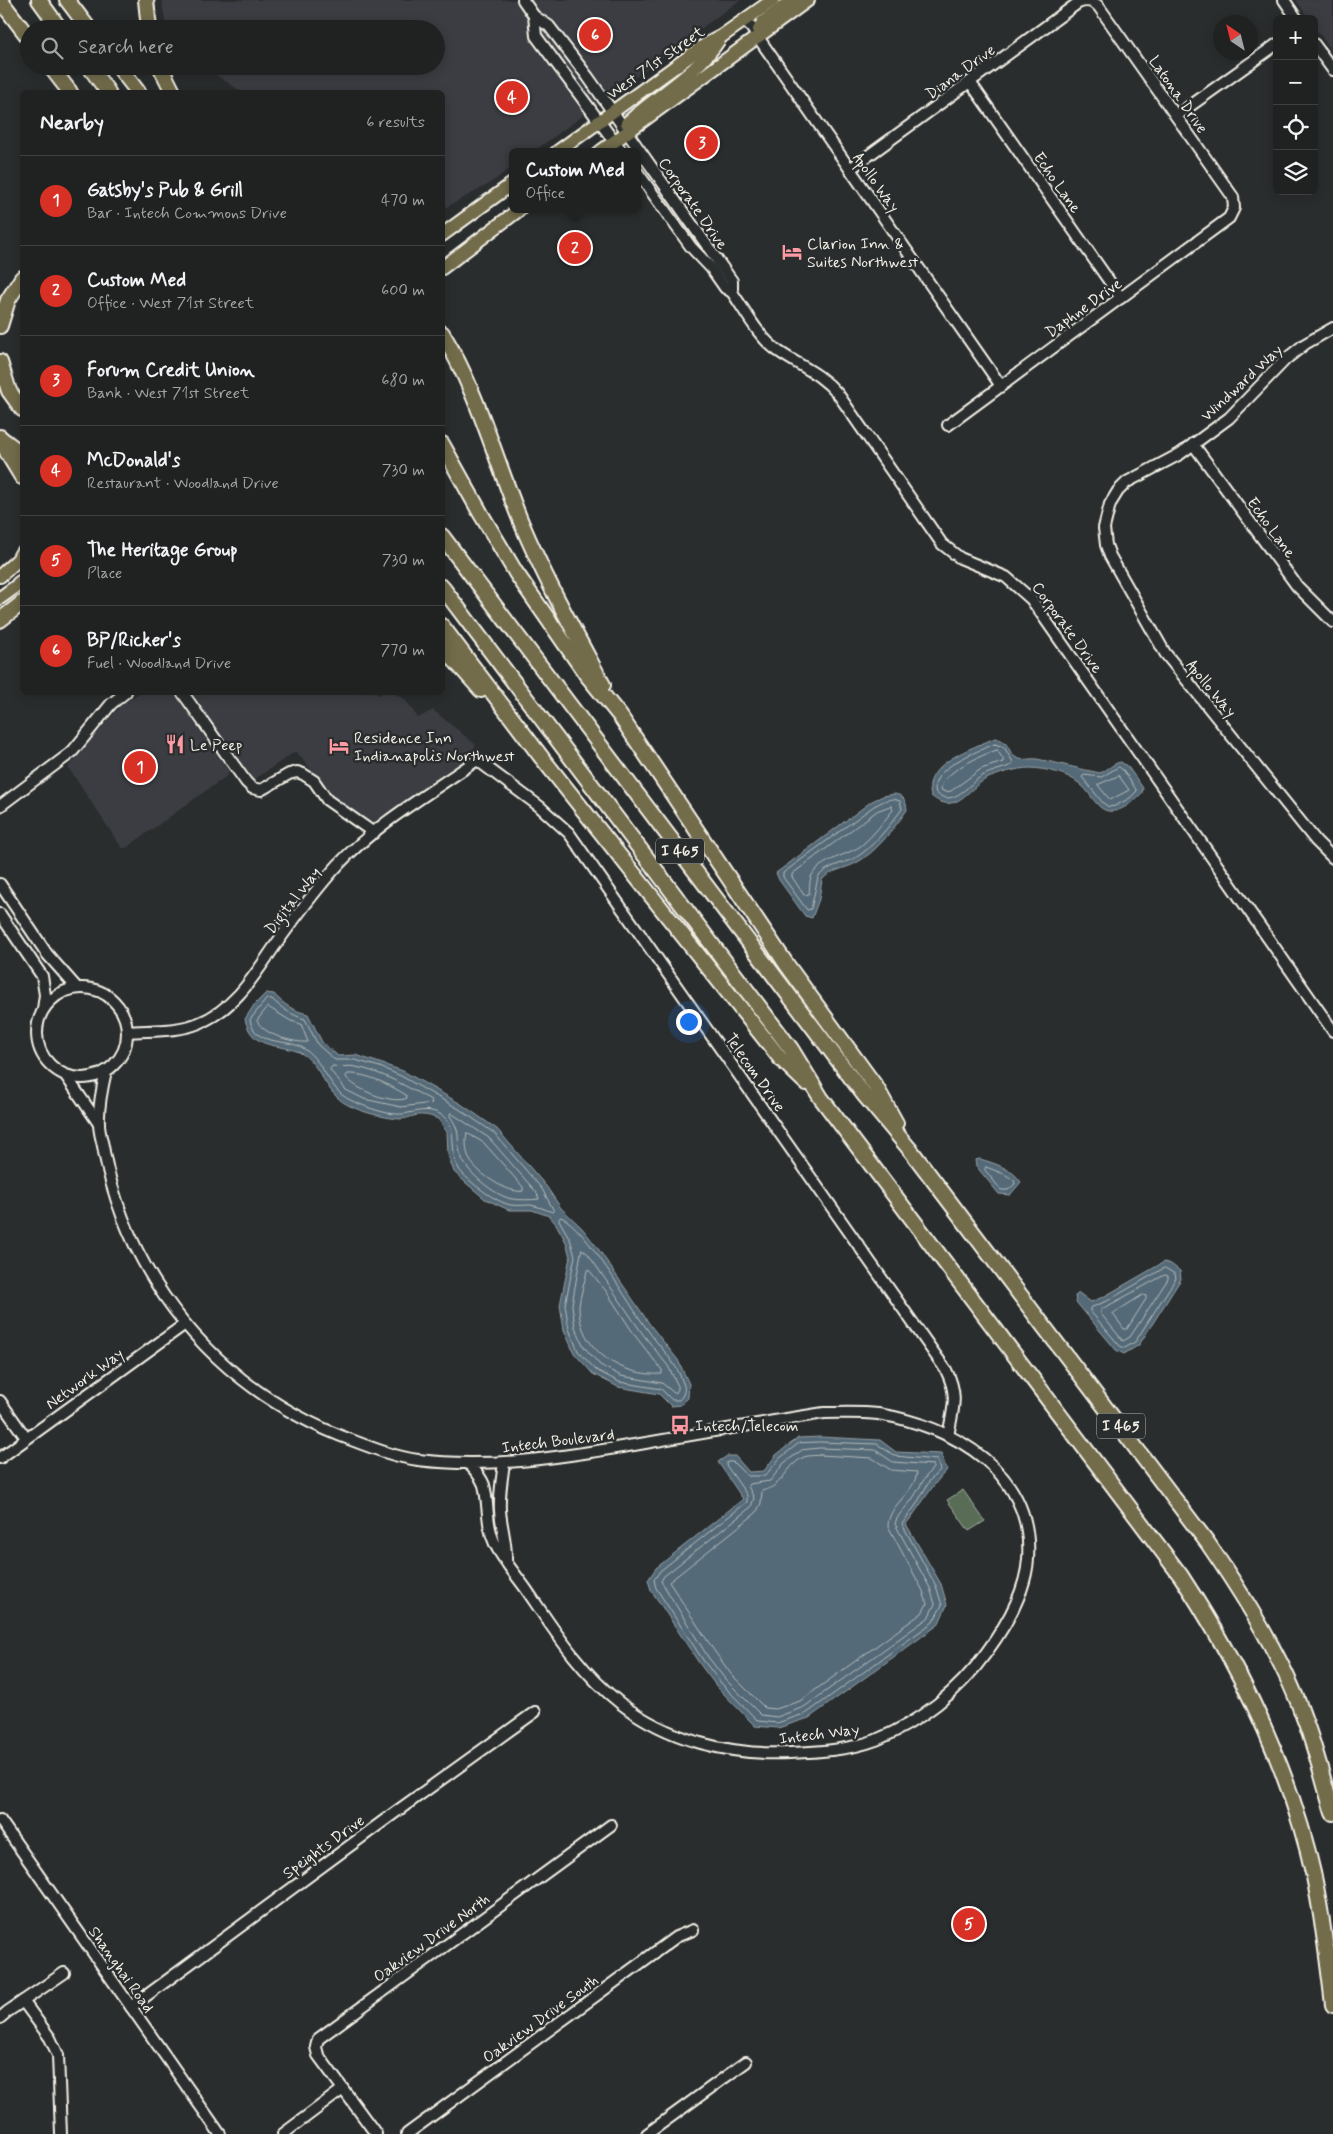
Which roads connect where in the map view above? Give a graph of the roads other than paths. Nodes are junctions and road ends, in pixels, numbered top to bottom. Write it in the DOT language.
graph roads {
  1 [pos="0,0"];
  2 [pos="39,0"];
  3 [pos="67,0"];
  4 [pos="146,0"];
  5 [pos="523,0"];
  6 [pos="773,0"];
  7 [pos="793,0"];
  8 [pos="808,0"];
  9 [pos="1089,0"];
  10 [pos="1284,0"];
  11 [pos="1294,15"];
  12 [pos="534,16"];
  13 [pos="53,20"];
  14 [pos="82,20"];
  15 [pos="148,20"];
  16 [pos="746,20"];
  17 [pos="20,26"];
  18 [pos="722,36"];
  19 [pos="758,37"];
  20 [pos="1273,47"];
  21 [pos="1318,49"];
  22 [pos="1333,70"];
  23 [pos="57,75"];
  24 [pos="95,75"];
  25 [pos="125,75"];
  26 [pos="164,75"];
  27 [pos="970,82"];
  28 [pos="68,90"];
  29 [pos="106,90"];
  30 [pos="136,90"];
  31 [pos="171,90"];
  32 [pos="612,112"];
  33 [pos="1176,116"];
  34 [pos="600,121"];
  35 [pos="625,130"];
  36 [pos="615,141"];
  37 [pos="563,148"];
  38 [pos="605,148"];
  39 [pos="619,148"];
  40 [pos="638,148"];
  41 [pos="641,153"];
  42 [pos="850,169"];
  43 [pos="641,177"];
  44 [pos="509,186"];
  45 [pos="1233,212"];
  46 [pos="515,213"];
  47 [pos="445,233"];
  48 [pos="445,266"];
  49 [pos="20,281"];
  50 [pos="732,292"];
  51 [pos="1121,298"];
  52 [pos="0,326"];
  53 [pos="1333,328"];
  54 [pos="445,339"];
  55 [pos="0,362"];
  56 [pos="1001,386"];
  57 [pos="20,406"];
  58 [pos="948,425"];
  59 [pos="1,438"];
  60 [pos="1193,444"];
  61 [pos="445,449"];
  62 [pos="20,452"];
  63 [pos="20,474"];
  64 [pos="1106,516"];
  65 [pos="445,540"];
  66 [pos="20,558"];
  67 [pos="0,576"];
  68 [pos="20,584"];
  69 [pos="445,591"];
  70 [pos="0,598"];
  71 [pos="20,605"];
  72 [pos="0,620"];
  73 [pos="1333,622"];
  74 [pos="445,630"];
  75 [pos="445,649"];
  76 [pos="122,695"];
  77 [pos="184,695"];
  78 [pos="620,716"];
  79 [pos="542,758"];
  80 [pos="477,760"];
  81 [pos="0,806"];
  82 [pos="374,833"];
  83 [pos="1333,858"];
  84 [pos="0,884"];
  85 [pos="0,914"];
  86 [pos="76,988"];
  87 [pos="43,1009"];
  88 [pos="1333,1031"];
  89 [pos="127,1032"];
  90 [pos="106,1071"];
  91 [pos="66,1076"];
  92 [pos="821,1098"];
  93 [pos="99,1124"];
  94 [pos="912,1152"];
  95 [pos="185,1324"];
  96 [pos="0,1400"];
  97 [pos="948,1436"];
  98 [pos="26,1438"];
  99 [pos="0,1458"];
  100 [pos="468,1463"];
  101 [pos="504,1463"];
  102 [pos="1000,1473"];
  103 [pos="506,1560"];
  104 [pos="535,1712"];
  105 [pos="1333,1813"];
  106 [pos="0,1820"];
  107 [pos="611,1825"];
  108 [pos="693,1930"];
  109 [pos="64,1973"];
  110 [pos="23,2000"];
  111 [pos="1333,2005"];
  112 [pos="131,2007"];
  113 [pos="0,2018"];
  114 [pos="746,2062"];
  115 [pos="343,2089"];
  116 [pos="62,2134"];
  117 [pos="220,2134"];
  118 [pos="283,2134"];
  119 [pos="376,2134"];
  120 [pos="407,2134"];
  121 [pos="647,2134"];
  1 -- 17 [label="highway"];
  2 -- 13 [label="highway"];
  3 -- 14 [label="highway"];
  4 -- 15 [label="highway"];
  5 -- 12 [label="street"];
  6 -- 16 [label="main road, West 71st Street"];
  7 -- 19 [label="main road"];
  8 -- 19 [label="main road"];
  9 -- 27 [label="street, Diana Drive"];
  9 -- 33 [label="street, Latona Drive"];
  10 -- 11 [label="street"];
  12 -- 32 [label="street, Corporate Drive"];
  12 -- 34 [label="street"];
  16 -- 18 [label="main road, West 71st Street"];
  16 -- 19 [label="street, Apollo Way"];
  18 -- 32 [label="main road, West 71st Street"];
  18 -- 35 [label="main road"];
  19 -- 35 [label="main road"];
  19 -- 42 [label="street, Apollo Way"];
  20 -- 33 [label="street"];
  21 -- 22 [label="street"];
  23 -- 28 [label="highway"];
  24 -- 29 [label="highway"];
  25 -- 30 [label="highway"];
  26 -- 31 [label="highway"];
  27 -- 42 [label="street, Diana Drive"];
  27 -- 51 [label="street, Echo Lane"];
  32 -- 34 [label="main road, West 71st Street"];
  32 -- 35 [label="street, Corporate Drive"];
  33 -- 45 [label="street, Latona Drive"];
  34 -- 36 [label="street"];
  34 -- 37 [label="main road, West 71st Street"];
  35 -- 36 [label="main road"];
  35 -- 40 [label="street, Corporate Drive"];
  36 -- 38 [label="main road"];
  36 -- 39 [label="street"];
  41 -- 50 [label="street, Corporate Drive"];
  42 -- 56 [label="street, Apollo Way"];
  43 -- 50 [label="street, Corporate Drive"];
  44 -- 47 [label="main road"];
  45 -- 51 [label="street, Daphne Drive"];
  46 -- 48 [label="main road"];
  49 -- 52 [label="highway"];
  50 -- 88 [label="street, Corporate Drive"];
  51 -- 56 [label="street, Daphne Drive"];
  53 -- 60 [label="street, Windward Way"];
  54 -- 78 [label="highway"];
  55 -- 57 [label="highway"];
  56 -- 58 [label="street, Daphne Drive"];
  59 -- 62 [label="highway"];
  59 -- 63 [label="highway"];
  60 -- 64 [label="street, Windward Way"];
  60 -- 73 [label="street, Echo Lane"];
  61 -- 78 [label="highway"];
  64 -- 83 [label="street, Apollo Way"];
  65 -- 94 [label="highway, I 465"];
  66 -- 67 [label="main road"];
  68 -- 70 [label="main road"];
  69 -- 92 [label="highway, I 465"];
  71 -- 72 [label="highway"];
  74 -- 79 [label="highway"];
  75 -- 79 [label="highway"];
  76 -- 81 [label="street"];
  77 -- 82 [label="street"];
  78 -- 94 [label="highway"];
  79 -- 92 [label="highway"];
  80 -- 82 [label="street, Digital Way"];
  80 -- 97 [label="street, Telecom Drive"];
  82 -- 89 [label="street, Digital Way"];
  84 -- 86 [label="street"];
  85 -- 87 [label="street"];
  86 -- 87 [label="street"];
  86 -- 89 [label="street"];
  87 -- 91 [label="street"];
  89 -- 90 [label="street"];
  90 -- 91 [label="street"];
  90 -- 93 [label="street, Intech Boulevard"];
  91 -- 93 [label="street, Intech Boulevard"];
  92 -- 111 [label="highway, I 465"];
  93 -- 95 [label="street, Intech Boulevard"];
  94 -- 105 [label="highway, I 465"];
  95 -- 98 [label="street, Network Way"];
  95 -- 100 [label="street, Intech Boulevard"];
  96 -- 98 [label="street"];
  97 -- 101 [label="street, Intech Boulevard"];
  97 -- 102 [label="street, Intech Boulevard"];
  98 -- 99 [label="street, Network Way"];
  100 -- 101 [label="street, Intech Boulevard"];
  100 -- 103 [label="street, Intech Way"];
  101 -- 103 [label="street"];
  102 -- 103 [label="street, Intech Way"];
  104 -- 112 [label="street, Speights Drive"];
  106 -- 112 [label="street, Shanghai Road"];
  107 -- 115 [label="street, Oakview Drive North"];
  108 -- 120 [label="street, Oakview Drive South"];
  109 -- 110 [label="street"];
  110 -- 113 [label="street"];
  110 -- 116 [label="street"];
  112 -- 117 [label="street, Shanghai Road"];
  114 -- 121 [label="street"];
  115 -- 118 [label="street"];
  115 -- 119 [label="street"];
}
